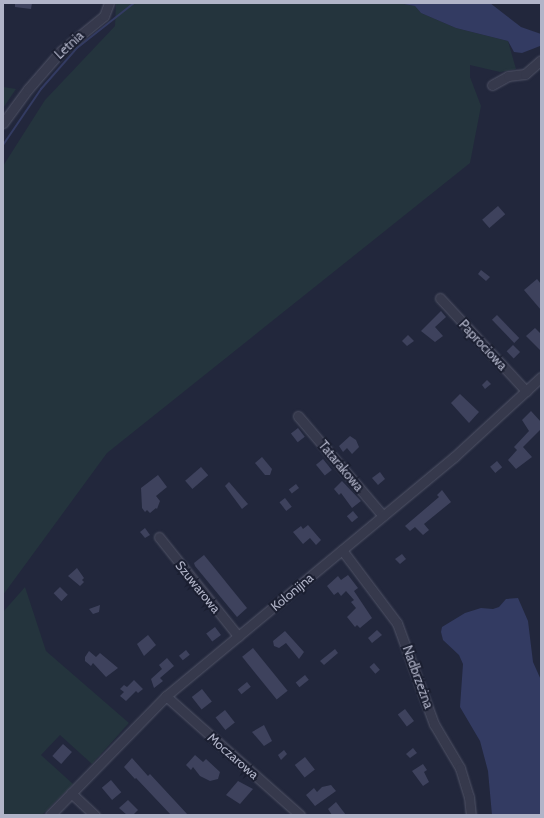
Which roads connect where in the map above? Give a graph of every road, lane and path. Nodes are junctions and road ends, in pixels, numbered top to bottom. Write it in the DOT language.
graph roads {
  1 [pos="109,3"];
  2 [pos="541,60"];
  3 [pos="492,85"];
  4 [pos="3,123"];
  5 [pos="440,298"];
  6 [pos="541,377"];
  7 [pos="526,391"];
  8 [pos="298,416"];
  9 [pos="383,516"];
  10 [pos="159,537"];
  11 [pos="342,550"];
  12 [pos="238,636"];
  13 [pos="166,696"];
  14 [pos="71,793"];
  15 [pos="50,815"];
  16 [pos="95,815"];
  17 [pos="300,815"];
  18 [pos="471,815"];
  1 -- 4 [label="street, Letnia"];
  2 -- 3 [label="street"];
  5 -- 7 [label="street, Paprociowa"];
  6 -- 7 [label="street, Kolonijna"];
  7 -- 9 [label="street, Kolonijna"];
  8 -- 9 [label="street, Tatarakowa"];
  9 -- 11 [label="street, Kolonijna"];
  10 -- 12 [label="street, Szuwarowa"];
  11 -- 12 [label="street, Kolonijna"];
  11 -- 18 [label="street, Nadbrzeżna"];
  12 -- 13 [label="street, Kolonijna"];
  13 -- 14 [label="street, Kolonijna"];
  13 -- 17 [label="street, Moczarowa"];
  14 -- 15 [label="street, Kolonijna"];
  14 -- 16 [label="street"];
}
